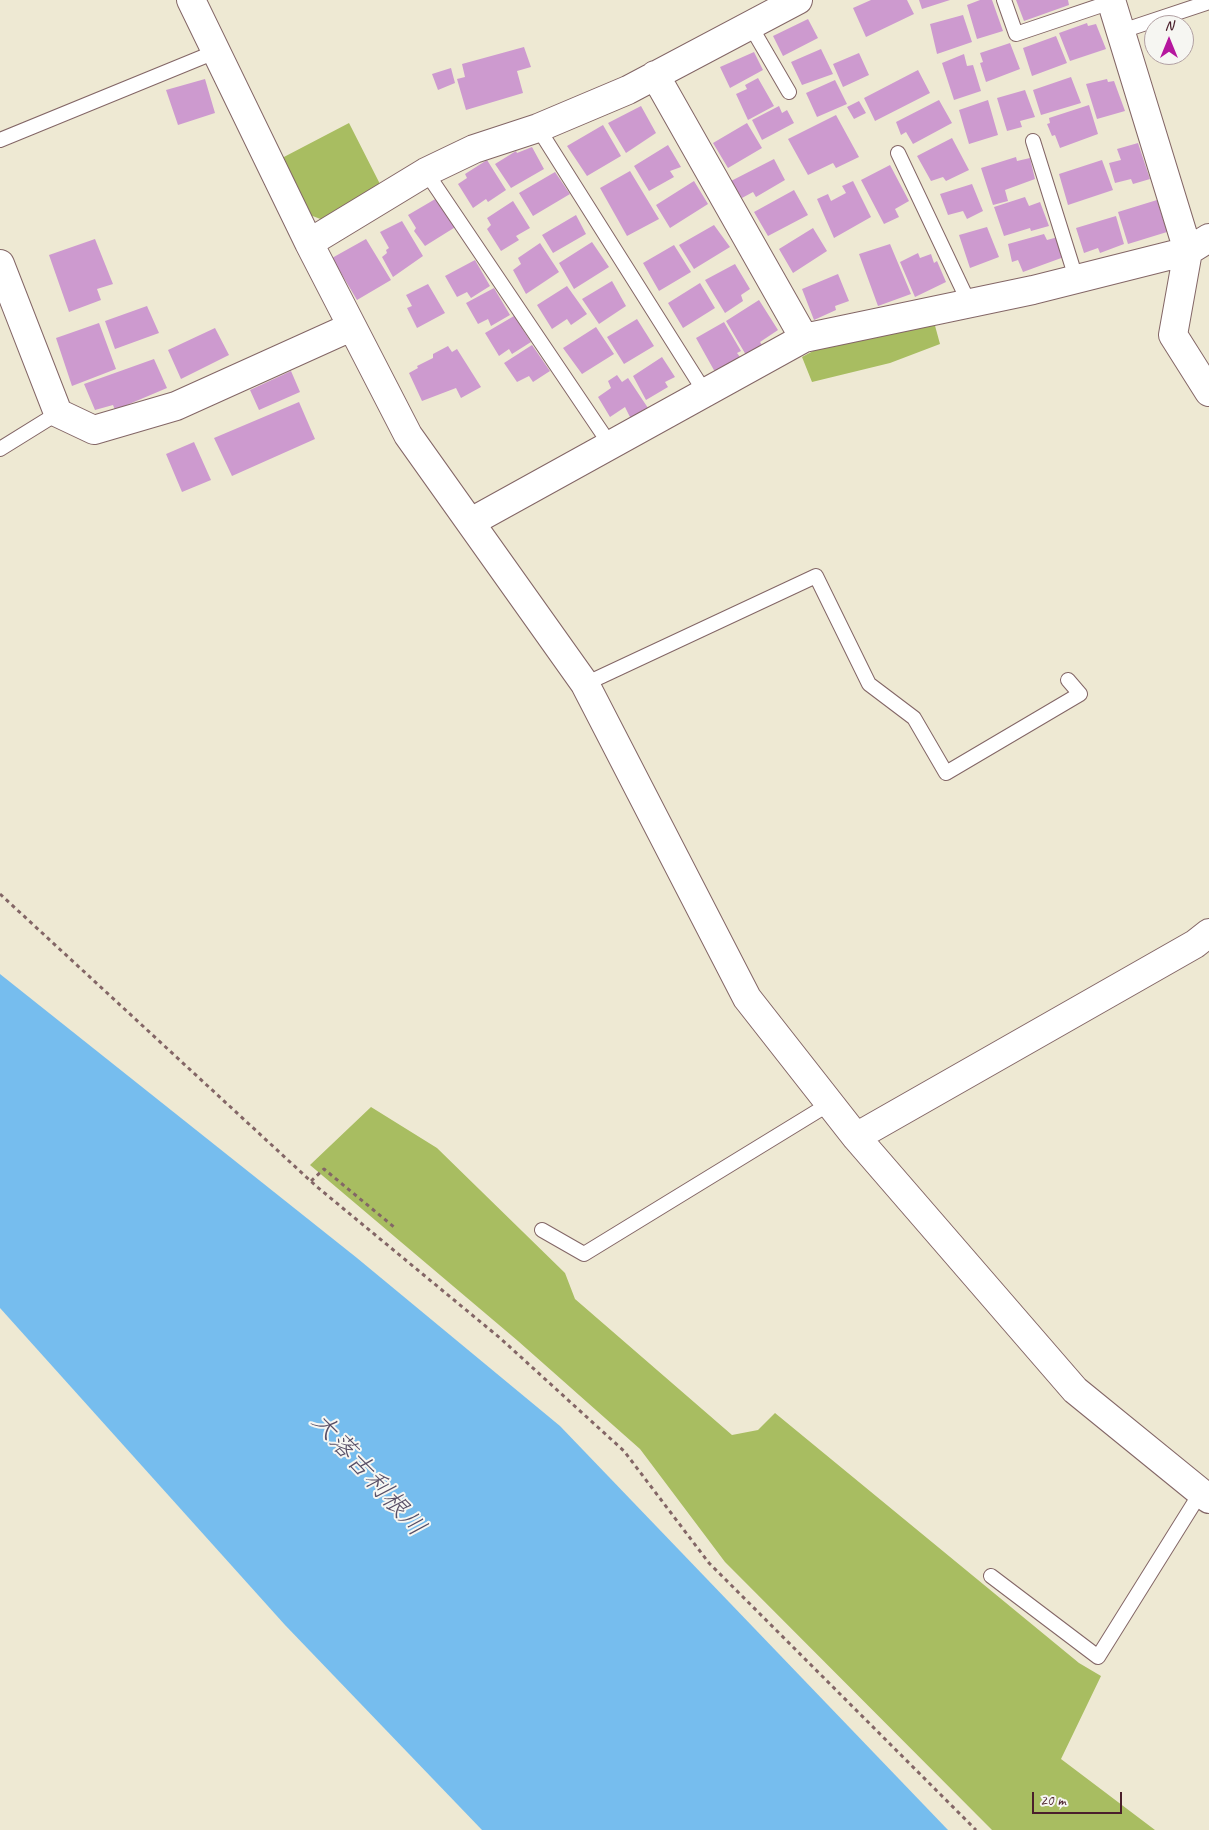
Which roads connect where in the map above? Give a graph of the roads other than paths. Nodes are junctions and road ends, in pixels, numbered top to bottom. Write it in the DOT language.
graph roads {
  1 [pos="191,0"];
  2 [pos="798,0"];
  3 [pos="1004,0"];
  4 [pos="1111,1"];
  5 [pos="1209,2"];
  6 [pos="750,25"];
  7 [pos="1122,31"];
  8 [pos="215,52"];
  9 [pos="655,75"];
  10 [pos="790,92"];
  11 [pos="538,128"];
  12 [pos="0,140"];
  13 [pos="1032,141"];
  14 [pos="898,153"];
  15 [pos="426,172"];
  16 [pos="309,243"];
  17 [pos="1198,244"];
  18 [pos="0,264"];
  19 [pos="1076,278"];
  20 [pos="970,305"];
  21 [pos="351,327"];
  22 [pos="804,338"];
  23 [pos="1209,392"];
  24 [pos="706,394"];
  25 [pos="58,413"];
  26 [pos="611,446"];
  27 [pos="0,449"];
  28 [pos="471,522"];
  29 [pos="1068,680"];
  30 [pos="585,684"];
  31 [pos="1209,933"];
  32 [pos="830,1104"];
  33 [pos="856,1137"];
  34 [pos="542,1230"];
  35 [pos="1206,1491"];
  36 [pos="991,1576"];
  1 -- 8 [label="street"];
  2 -- 6 [label="street"];
  3 -- 4 [label="lane"];
  4 -- 7 [label="street"];
  5 -- 7 [label="lane"];
  6 -- 9 [label="street"];
  6 -- 10 [label="lane"];
  7 -- 17 [label="street"];
  8 -- 12 [label="lane"];
  8 -- 16 [label="street"];
  9 -- 11 [label="street"];
  9 -- 22 [label="street"];
  11 -- 15 [label="street"];
  11 -- 24 [label="lane"];
  13 -- 19 [label="lane"];
  14 -- 20 [label="lane"];
  15 -- 16 [label="street"];
  15 -- 26 [label="lane"];
  16 -- 21 [label="street"];
  17 -- 19 [label="street"];
  17 -- 23 [label="street"];
  18 -- 25 [label="street"];
  19 -- 20 [label="street"];
  20 -- 22 [label="street"];
  21 -- 25 [label="street"];
  21 -- 28 [label="street"];
  22 -- 24 [label="street"];
  24 -- 26 [label="street"];
  25 -- 27 [label="lane"];
  26 -- 28 [label="street"];
  28 -- 30 [label="street"];
  29 -- 30 [label="lane"];
  30 -- 32 [label="street"];
  31 -- 33 [label="street"];
  32 -- 33 [label="street"];
  32 -- 34 [label="lane"];
  33 -- 35 [label="street"];
  35 -- 36 [label="lane"];
}
